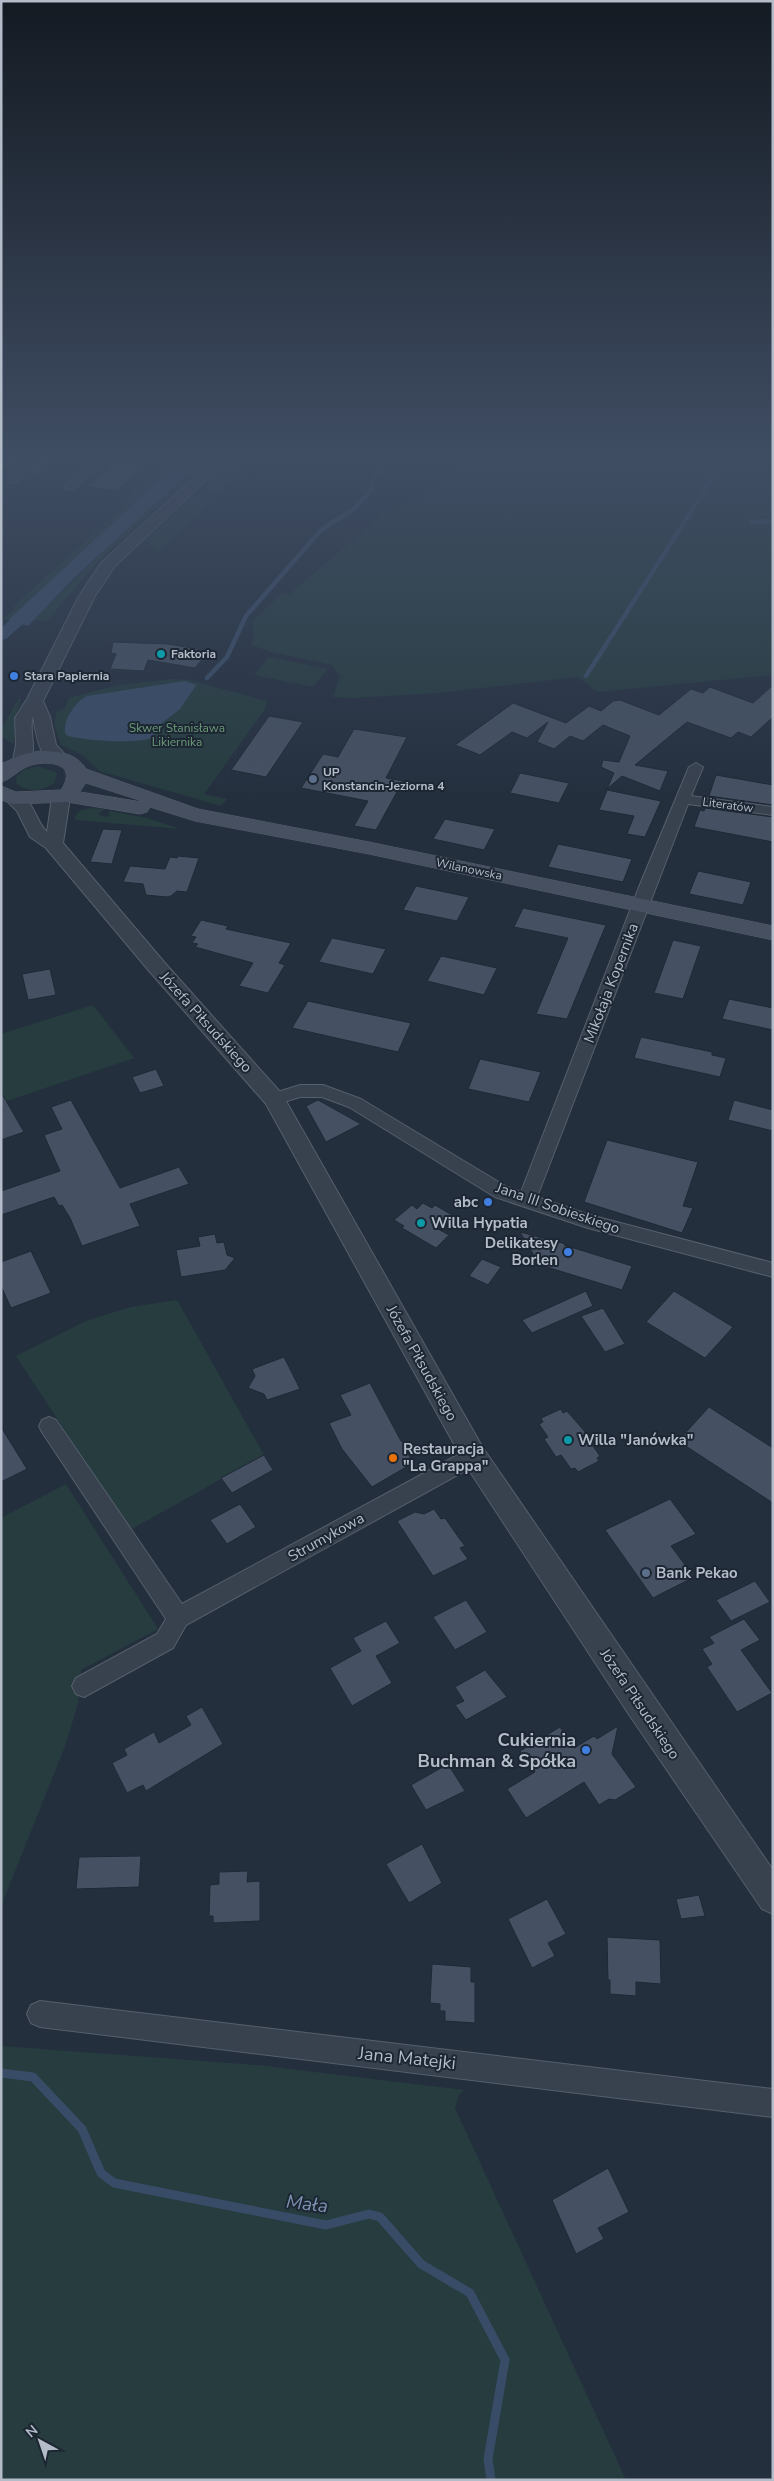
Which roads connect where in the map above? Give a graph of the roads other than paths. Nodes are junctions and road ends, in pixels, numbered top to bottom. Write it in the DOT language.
graph roads {
  1 [pos="106,568"];
  2 [pos="35,701"];
  3 [pos="60,759"];
  4 [pos="7,765"];
  5 [pos="696,767"];
  6 [pos="77,773"];
  7 [pos="7,795"];
  8 [pos="64,797"];
  9 [pos="684,799"];
  10 [pos="164,806"];
  11 [pos="773,811"];
  12 [pos="53,844"];
  13 [pos="641,906"];
  14 [pos="773,933"];
  15 [pos="274,1100"];
  16 [pos="527,1199"];
  17 [pos="773,1270"];
  18 [pos="49,1426"];
  19 [pos="474,1456"];
  20 [pos="178,1618"];
  21 [pos="84,1686"];
  22 [pos="773,1898"];
  23 [pos="40,2014"];
  24 [pos="773,2103"];
  1 -- 2 [label="street"];
  2 -- 3 [label="street"];
  2 -- 4 [label="street"];
  3 -- 4 [label="main road"];
  3 -- 6 [label="main road"];
  5 -- 9 [label="street, Mikołaja Kopernika"];
  6 -- 8 [label="main road"];
  6 -- 10 [label="main road, Wilanowska"];
  7 -- 8 [label="main road, Wilanowska"];
  7 -- 12 [label="street, Józefa Piłsudskiego"];
  8 -- 10 [label="main road, Wilanowska"];
  8 -- 12 [label="street"];
  9 -- 11 [label="street, Literatów"];
  9 -- 13 [label="street, Mikołaja Kopernika"];
  10 -- 13 [label="main road, Wilanowska"];
  12 -- 15 [label="street, Józefa Piłsudskiego"];
  13 -- 14 [label="main road, Wilanowska"];
  13 -- 16 [label="street, Mikołaja Kopernika"];
  15 -- 16 [label="street, Jana III Sobieskiego"];
  15 -- 19 [label="street, Józefa Piłsudskiego"];
  16 -- 17 [label="street, Jana III Sobieskiego"];
  18 -- 20 [label="street"];
  19 -- 20 [label="street, Strumykowa"];
  19 -- 22 [label="street, Józefa Piłsudskiego"];
  20 -- 21 [label="street"];
  23 -- 24 [label="street, Jana Matejki"];
}
